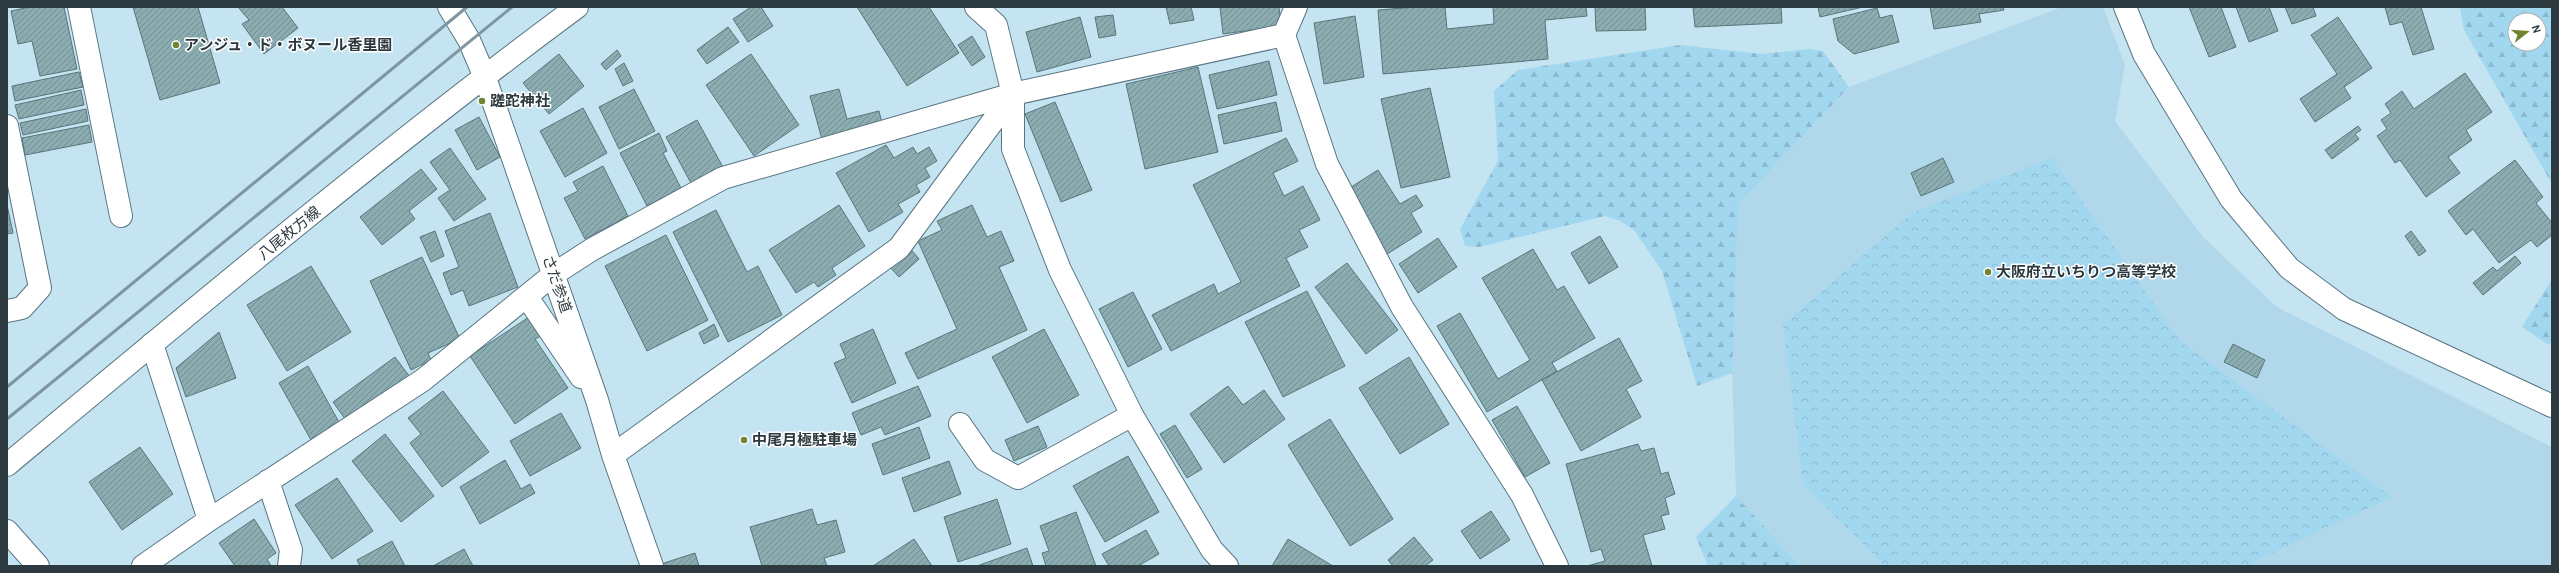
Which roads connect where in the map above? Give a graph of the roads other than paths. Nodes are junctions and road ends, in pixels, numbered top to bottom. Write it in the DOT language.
graph roads {
  1 [pos="79,7"];
  2 [pos="449,7"];
  3 [pos="577,7"];
  4 [pos="976,7"];
  5 [pos="1296,7"];
  6 [pos="2125,7"];
  7 [pos="1284,35"];
  8 [pos="484,75"];
  9 [pos="1013,94"];
  10 [pos="8,136"];
  11 [pos="121,216"];
  12 [pos="554,274"];
  13 [pos="527,297"];
  14 [pos="7,311"];
  15 [pos="152,344"];
  16 [pos="597,400"];
  17 [pos="2552,406"];
  18 [pos="1132,415"];
  19 [pos="960,424"];
  20 [pos="612,455"];
  21 [pos="7,465"];
  22 [pos="268,481"];
  23 [pos="208,520"];
  24 [pos="7,531"];
  25 [pos="38,566"];
  26 [pos="143,566"];
  27 [pos="289,566"];
  28 [pos="652,566"];
  29 [pos="1227,566"];
  30 [pos="1557,566"];
  1 -- 11 [label="street"];
  2 -- 8 [label="street, さだ参道"];
  3 -- 8 [label="street, 八尾枚方線"];
  4 -- 9 [label="street"];
  5 -- 7 [label="street"];
  6 -- 17 [label="street"];
  7 -- 9 [label="street"];
  7 -- 30 [label="street"];
  8 -- 12 [label="street, さだ参道"];
  8 -- 15 [label="street, 八尾枚方線"];
  9 -- 12 [label="street"];
  9 -- 18 [label="street"];
  9 -- 20 [label="street"];
  10 -- 14 [label="street"];
  12 -- 13 [label="street"];
  12 -- 16 [label="street, さだ参道"];
  13 -- 16 [label="street"];
  13 -- 22 [label="street"];
  15 -- 21 [label="street, 八尾枚方線"];
  15 -- 23 [label="street"];
  16 -- 20 [label="street, さだ参道"];
  18 -- 19 [label="street"];
  18 -- 29 [label="street"];
  20 -- 28 [label="street, さだ参道"];
  22 -- 23 [label="street"];
  22 -- 27 [label="street"];
  23 -- 26 [label="street"];
  24 -- 25 [label="street"];
}
